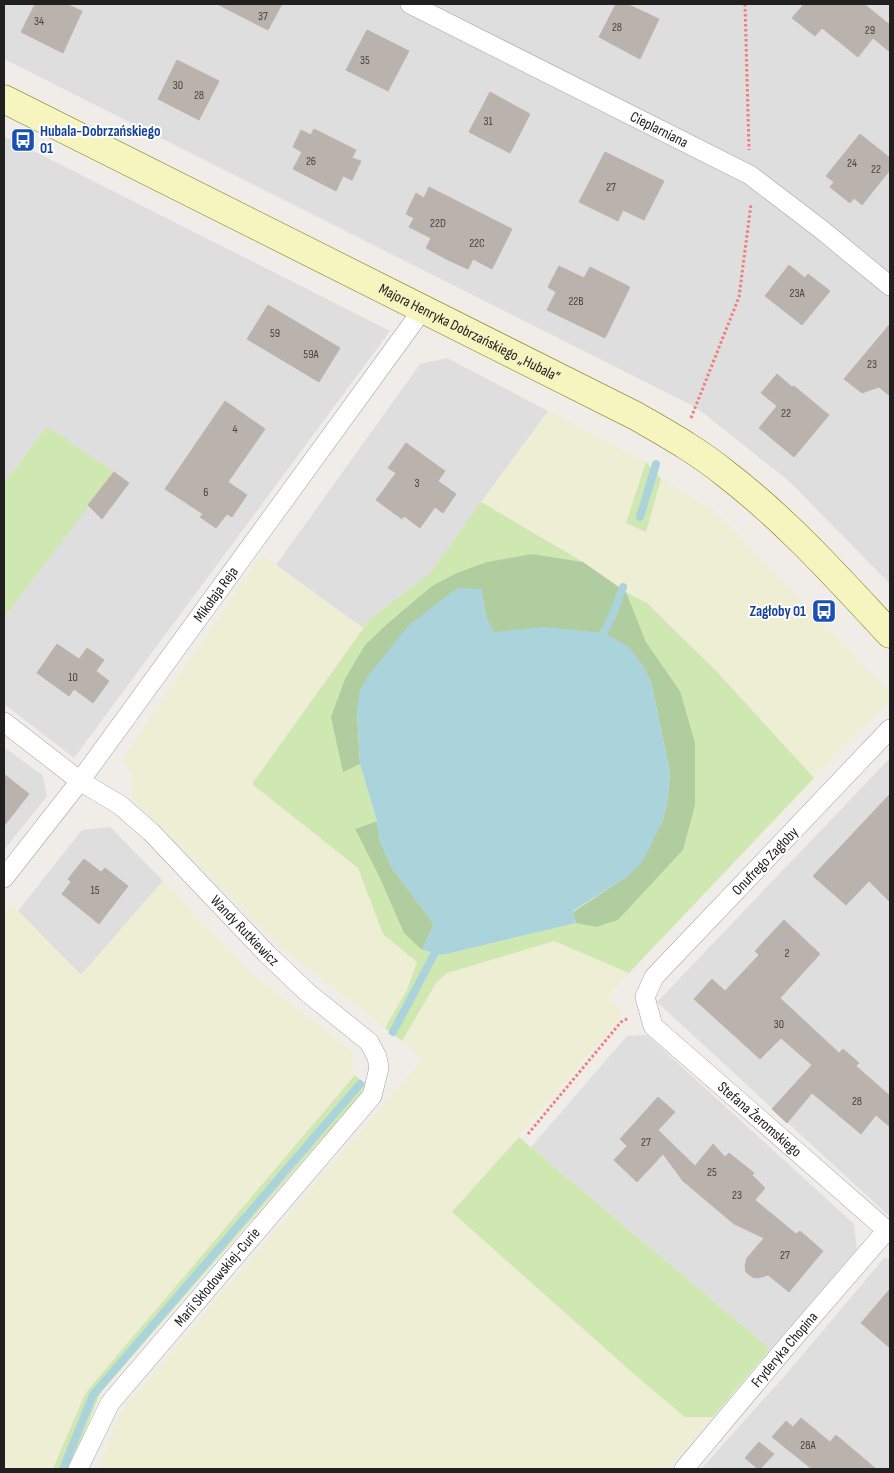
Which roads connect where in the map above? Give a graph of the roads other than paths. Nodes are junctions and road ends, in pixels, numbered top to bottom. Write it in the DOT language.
graph roads {
  1 [pos="410,4"];
  2 [pos="4,98"];
  3 [pos="890,286"];
  4 [pos="423,309"];
  5 [pos="890,634"];
  6 [pos="4,722"];
  7 [pos="890,729"];
  8 [pos="80,781"];
  9 [pos="4,878"];
  10 [pos="647,1003"];
  11 [pos="372,1096"];
  12 [pos="888,1231"];
  13 [pos="78,1469"];
  14 [pos="684,1469"];
  1 -- 3 [label="street, Cieplarniana"];
  2 -- 4 [label="street, Majora Henryka Dobrzańskiego „Hubala”"];
  4 -- 5 [label="street, Majora Henryka Dobrzańskiego „Hubala”"];
  4 -- 8 [label="street, Mikołaja Reja"];
  6 -- 8 [label="street, Wandy Rutkiewicz"];
  7 -- 10 [label="street, Onufrego Zagłoby"];
  8 -- 9 [label="street, Mikołaja Reja"];
  8 -- 11 [label="street, Wandy Rutkiewicz"];
  10 -- 12 [label="street, Stefana Żeromskiego"];
  11 -- 13 [label="street, Marii Skłodowskiej-Curie"];
  12 -- 14 [label="street, Fryderyka Chopina"];
}
